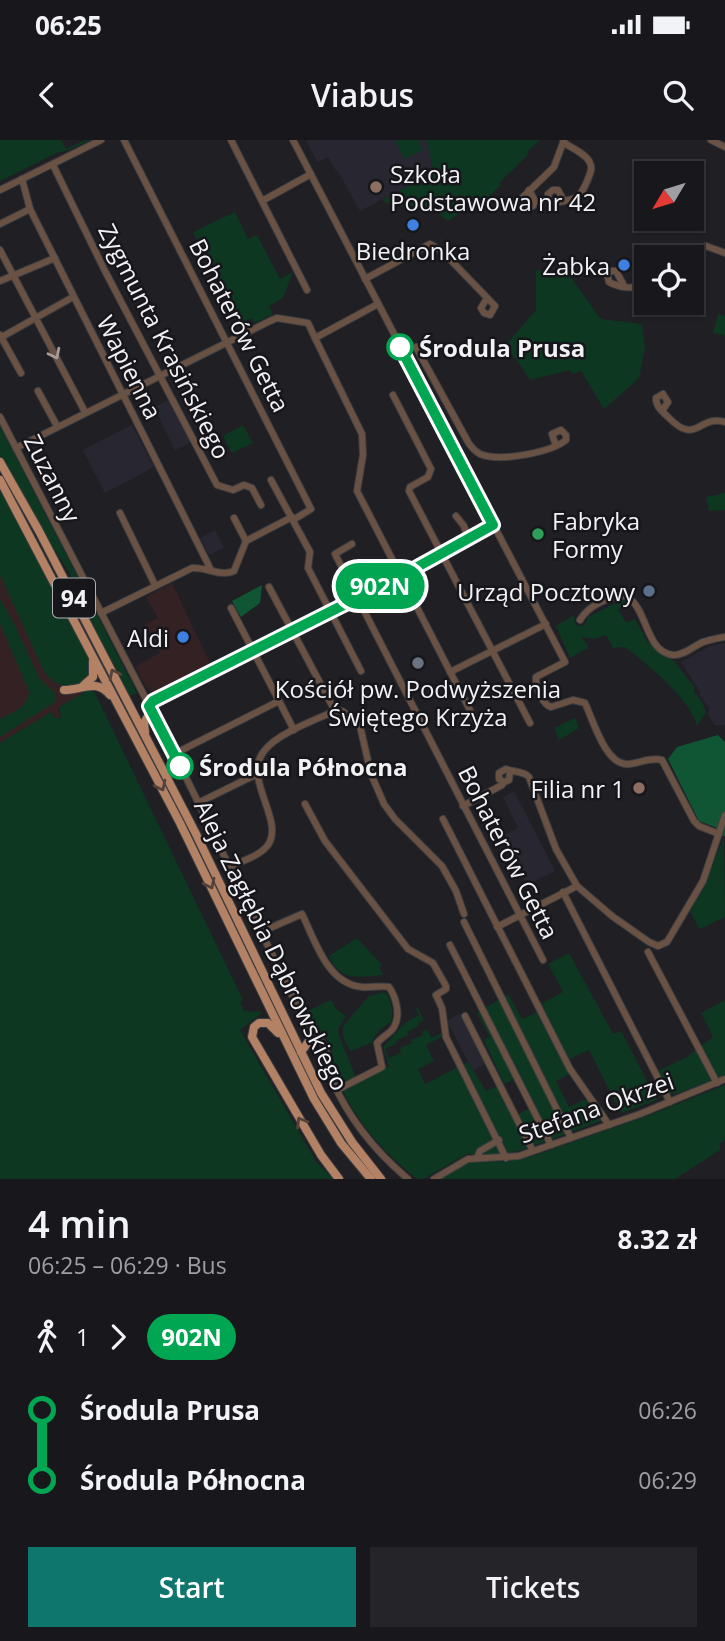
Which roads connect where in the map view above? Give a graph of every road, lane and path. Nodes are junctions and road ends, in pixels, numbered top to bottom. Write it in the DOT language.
graph roads {
  1 [pos="101,140"];
  2 [pos="124,140"];
  3 [pos="231,140"];
  4 [pos="293,140"];
  5 [pos="711,140"];
  6 [pos="564,141"];
  7 [pos="725,147"];
  8 [pos="53,165"];
  9 [pos="311,174"];
  10 [pos="22,179"];
  11 [pos="0,190"];
  12 [pos="529,190"];
  13 [pos="548,197"];
  14 [pos="262,201"];
  15 [pos="535,201"];
  16 [pos="564,201"];
  17 [pos="30,209"];
  18 [pos="0,224"];
  19 [pos="704,247"];
  20 [pos="0,250"];
  21 [pos="725,253"];
  22 [pos="55,258"];
  23 [pos="16,277"];
  24 [pos="365,279"];
  25 [pos="0,281"];
  26 [pos="624,286"];
  27 [pos="634,288"];
  28 [pos="307,290"];
  29 [pos="73,297"];
  30 [pos="487,298"];
  31 [pos="378,304"];
  32 [pos="36,318"];
  33 [pos="1,336"];
  34 [pos="316,338"];
  35 [pos="226,342"];
  36 [pos="416,347"];
  37 [pos="21,373"];
  38 [pos="161,374"];
  39 [pos="38,391"];
  40 [pos="122,393"];
  41 [pos="393,395"];
  42 [pos="662,411"];
  43 [pos="85,412"];
  44 [pos="0,417"];
  45 [pos="725,422"];
  46 [pos="57,426"];
  47 [pos="556,446"];
  48 [pos="16,448"];
  49 [pos="0,462"];
  50 [pos="0,480"];
  51 [pos="271,480"];
  52 [pos="261,505"];
  53 [pos="120,513"];
  54 [pos="456,516"];
  55 [pos="234,518"];
  56 [pos="293,519"];
  57 [pos="493,525"];
  58 [pos="468,538"];
  59 [pos="246,541"];
  60 [pos="352,544"];
  61 [pos="442,553"];
  62 [pos="211,570"];
  63 [pos="401,576"];
  64 [pos="155,585"];
  65 [pos="269,586"];
  66 [pos="357,597"];
  67 [pos="231,608"];
  68 [pos="330,610"];
  69 [pos="101,613"];
  70 [pos="580,620"];
  71 [pos="546,624"];
  72 [pos="291,631"];
  73 [pos="725,637"];
  74 [pos="253,650"];
  75 [pos="493,650"];
  76 [pos="93,655"];
  77 [pos="361,671"];
  78 [pos="450,672"];
  79 [pos="84,685"];
  80 [pos="64,690"];
  81 [pos="116,699"];
  82 [pos="279,701"];
  83 [pos="150,709"];
  84 [pos="133,711"];
  85 [pos="335,711"];
  86 [pos="476,722"];
  87 [pos="530,723"];
  88 [pos="294,730"];
  89 [pos="145,735"];
  90 [pos="174,754"];
  91 [pos="257,774"];
  92 [pos="198,803"];
  93 [pos="305,804"];
  94 [pos="463,806"];
  95 [pos="725,815"];
  96 [pos="443,819"];
  97 [pos="719,834"];
  98 [pos="230,867"];
  99 [pos="577,886"];
  100 [pos="563,892"];
  101 [pos="520,915"];
  102 [pos="497,927"];
  103 [pos="261,932"];
  104 [pos="450,945"];
  105 [pos="648,951"];
  106 [pos="543,960"];
  107 [pos="465,1016"];
  108 [pos="317,1035"];
  109 [pos="285,1041"];
  110 [pos="301,1052"];
  111 [pos="725,1079"];
  112 [pos="717,1083"];
  113 [pos="337,1090"];
  114 [pos="670,1102"];
  115 [pos="609,1125"];
  116 [pos="571,1138"];
  117 [pos="499,1140"];
  118 [pos="551,1145"];
  119 [pos="533,1152"];
  120 [pos="477,1158"];
  121 [pos="506,1158"];
  122 [pos="339,1179"];
  123 [pos="371,1179"];
  124 [pos="382,1179"];
  125 [pos="408,1179"];
  126 [pos="434,1179"];
  1 -- 8 [label="street"];
  2 -- 35 [label="street, Bohaterów Getta"];
  3 -- 14 [label="street"];
  4 -- 9 [label="street"];
  5 -- 7 [label="street"];
  6 -- 12 [label="street"];
  6 -- 16 [label="street"];
  8 -- 10 [label="street"];
  8 -- 38 [label="street, Zygmunta Krasińskiego"];
  9 -- 14 [label="street"];
  9 -- 24 [label="street"];
  10 -- 11 [label="street"];
  10 -- 17 [label="street, Wapienna"];
  12 -- 15 [label="street"];
  12 -- 15 [label="street"];
  13 -- 15 [label="street"];
  13 -- 16 [label="street"];
  13 -- 16 [label="street"];
  14 -- 28 [label="street"];
  17 -- 18 [label="street"];
  17 -- 22 [label="street, Wapienna"];
  19 -- 21 [label="street"];
  20 -- 23 [label="street"];
  22 -- 23 [label="street"];
  22 -- 29 [label="street, Wapienna"];
  23 -- 25 [label="street"];
  23 -- 32 [label="street"];
  24 -- 30 [label="street"];
  24 -- 31 [label="street"];
  26 -- 27 [label="street"];
  29 -- 32 [label="street"];
  29 -- 40 [label="street, Wapienna"];
  31 -- 34 [label="street"];
  31 -- 57 [label="street"];
  32 -- 33 [label="street"];
  32 -- 43 [label="street, one-way"];
  33 -- 37 [label="street"];
  34 -- 35 [label="street"];
  34 -- 63 [label="street"];
  35 -- 38 [label="street"];
  35 -- 56 [label="street, Bohaterów Getta"];
  36 -- 47 [label="street"];
  38 -- 40 [label="street"];
  38 -- 52 [label="street, Zygmunta Krasińskiego"];
  39 -- 46 [label="street"];
  40 -- 43 [label="street"];
  40 -- 62 [label="street, Wapienna"];
  41 -- 61 [label="street"];
  42 -- 45 [label="street"];
  43 -- 46 [label="street"];
  44 -- 48 [label="street, Zuzanny"];
  46 -- 48 [label="street"];
  48 -- 69 [label="street, Zuzanny"];
  84 -- 49 [label="main road, Aleja Zagłębia Dąbrowskiego / 94, one-way"];
  50 -- 76 [label="main road, Aleja Zagłębia Dąbrowskiego / 94"];
  51 -- 56 [label="street"];
  53 -- 64 [label="street"];
  54 -- 58 [label="street"];
  55 -- 59 [label="street"];
  56 -- 59 [label="street"];
  56 -- 68 [label="street"];
  57 -- 58 [label="street"];
  57 -- 71 [label="street"];
  58 -- 61 [label="street"];
  59 -- 62 [label="street"];
  60 -- 66 [label="street, Bohaterów Getta"];
  61 -- 63 [label="street"];
  61 -- 75 [label="street"];
  62 -- 64 [label="street"];
  63 -- 66 [label="street"];
  63 -- 78 [label="street"];
  64 -- 69 [label="street"];
  65 -- 72 [label="street"];
  66 -- 68 [label="street"];
  66 -- 94 [label="street, Bohaterów Getta"];
  67 -- 74 [label="street"];
  68 -- 72 [label="street"];
  68 -- 77 [label="street"];
  69 -- 83 [label="street, Zuzanny"];
  70 -- 73 [label="street"];
  71 -- 75 [label="street"];
  71 -- 97 [label="street"];
  72 -- 74 [label="street"];
  72 -- 85 [label="street"];
  74 -- 82 [label="street"];
  74 -- 83 [label="street"];
  75 -- 78 [label="street"];
  75 -- 87 [label="street"];
  76 -- 79 [label="main road"];
  76 -- 81 [label="main road, Aleja Zagłębia Dąbrowskiego / 94"];
  78 -- 86 [label="street"];
  79 -- 80 [label="main road"];
  79 -- 81 [label="main road"];
  81 -- 109 [label="main road, Aleja Zagłębia Dąbrowskiego / 94, one-way"];
  82 -- 88 [label="street"];
  82 -- 90 [label="street"];
  83 -- 84 [label="main road"];
  83 -- 89 [label="main road"];
  83 -- 90 [label="street, Zuzanny"];
  84 -- 89 [label="main road, Aleja Zagłębia Dąbrowskiego / 94"];
  85 -- 88 [label="street"];
  85 -- 116 [label="street"];
  88 -- 91 [label="street"];
  89 -- 110 [label="main road, Aleja Zagłębia Dąbrowskiego / 94"];
  90 -- 92 [label="street, Zuzanny"];
  91 -- 92 [label="street"];
  91 -- 98 [label="street"];
  92 -- 98 [label="street, Zuzanny"];
  93 -- 117 [label="street"];
  94 -- 99 [label="street"];
  94 -- 101 [label="street, Bohaterów Getta"];
  95 -- 97 [label="street"];
  96 -- 102 [label="street"];
  97 -- 99 [label="street"];
  98 -- 103 [label="street, Zuzanny"];
  99 -- 100 [label="street"];
  100 -- 101 [label="street"];
  100 -- 114 [label="street"];
  101 -- 102 [label="street"];
  101 -- 106 [label="street, Bohaterów Getta"];
  102 -- 115 [label="street"];
  103 -- 108 [label="street, Zuzanny"];
  103 -- 113 [label="street"];
  104 -- 118 [label="street"];
  105 -- 112 [label="street"];
  107 -- 119 [label="street"];
  108 -- 110 [label="main road"];
  108 -- 113 [label="street, Zuzanny"];
  122 -- 109 [label="main road, one-way"];
  109 -- 123 [label="main road, Aleja Zagłębia Dąbrowskiego / 94"];
  110 -- 124 [label="main road, Aleja Zagłębia Dąbrowskiego / 94"];
  111 -- 112 [label="street, Stefana Okrzei"];
  112 -- 114 [label="street, Stefana Okrzei"];
  113 -- 125 [label="street, Zuzanny"];
  114 -- 115 [label="street, Stefana Okrzei"];
  115 -- 116 [label="street, Stefana Okrzei"];
  116 -- 118 [label="street, Stefana Okrzei"];
  117 -- 120 [label="street, Stefana Okrzei"];
  117 -- 121 [label="street"];
  118 -- 119 [label="street, Stefana Okrzei"];
  119 -- 121 [label="street, Stefana Okrzei"];
  120 -- 121 [label="street, Stefana Okrzei"];
  120 -- 126 [label="street, Stefana Okrzei"];
}
